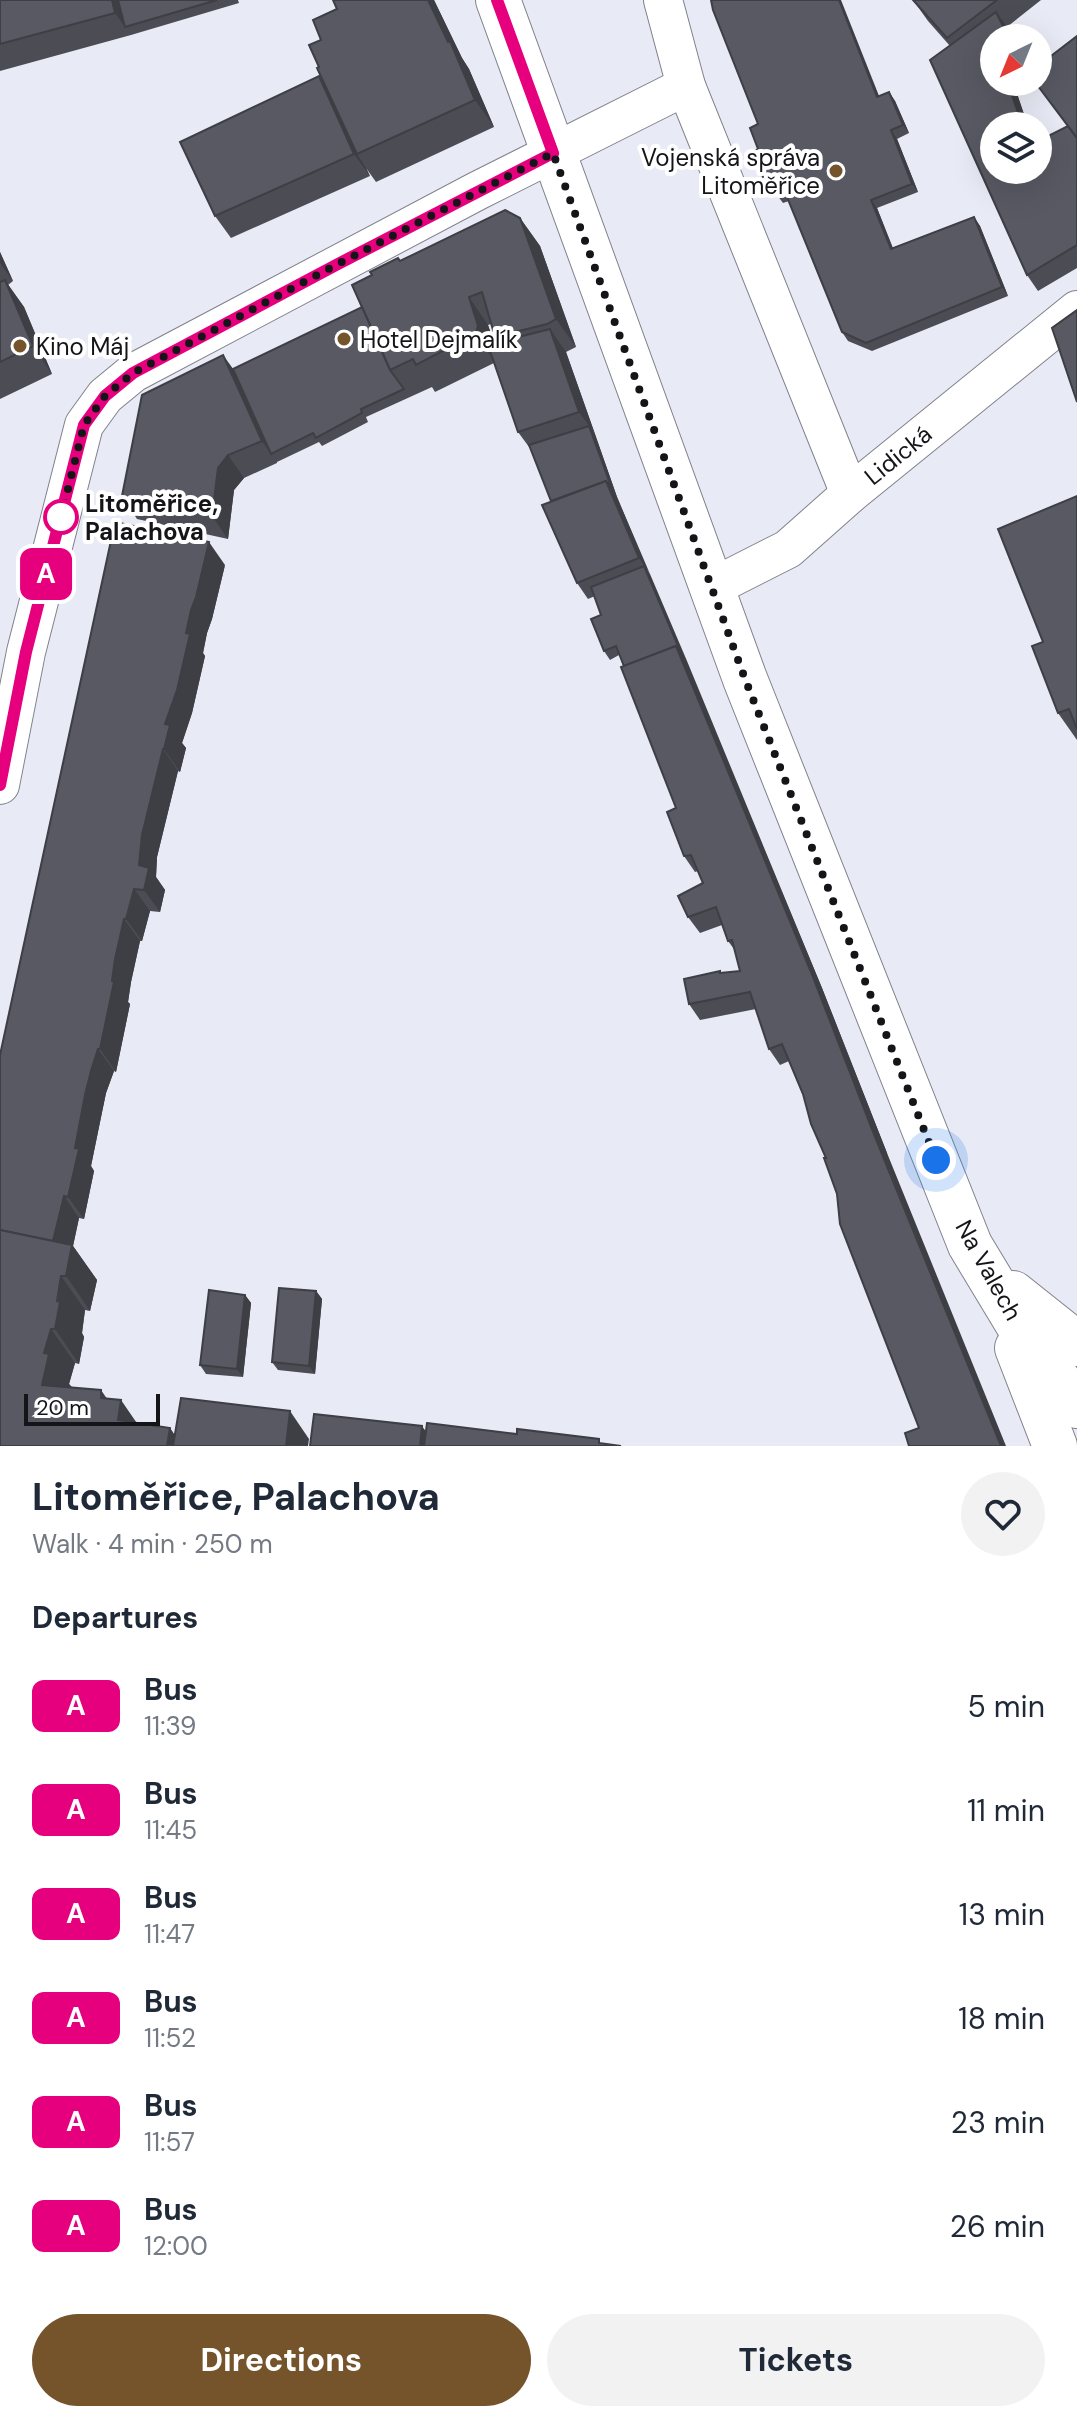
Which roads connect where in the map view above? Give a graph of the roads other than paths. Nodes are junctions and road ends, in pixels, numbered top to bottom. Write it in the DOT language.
graph roads {
  1 [pos="498,0"];
  2 [pos="663,0"];
  3 [pos="686,86"];
  4 [pos="553,153"];
  5 [pos="1077,310"];
  6 [pos="850,494"];
  7 [pos="711,588"];
  8 [pos="13,649"];
  9 [pos="0,785"];
  10 [pos="990,1279"];
  11 [pos="1077,1344"];
  12 [pos="1077,1406"];
  13 [pos="1055,1446"];
  1 -- 4 [label="main road, Na Valech"];
  2 -- 3 [label="street"];
  3 -- 4 [label="street"];
  3 -- 6 [label="street"];
  4 -- 7 [label="main road, Na Valech"];
  4 -- 8 [label="street"];
  5 -- 6 [label="street, Lidická"];
  6 -- 7 [label="street, Lidická"];
  7 -- 10 [label="main road, Na Valech"];
  8 -- 9 [label="street"];
  10 -- 11 [label="main road"];
  10 -- 12 [label="main road, Na Valech"];
  10 -- 13 [label="main road"];
}
